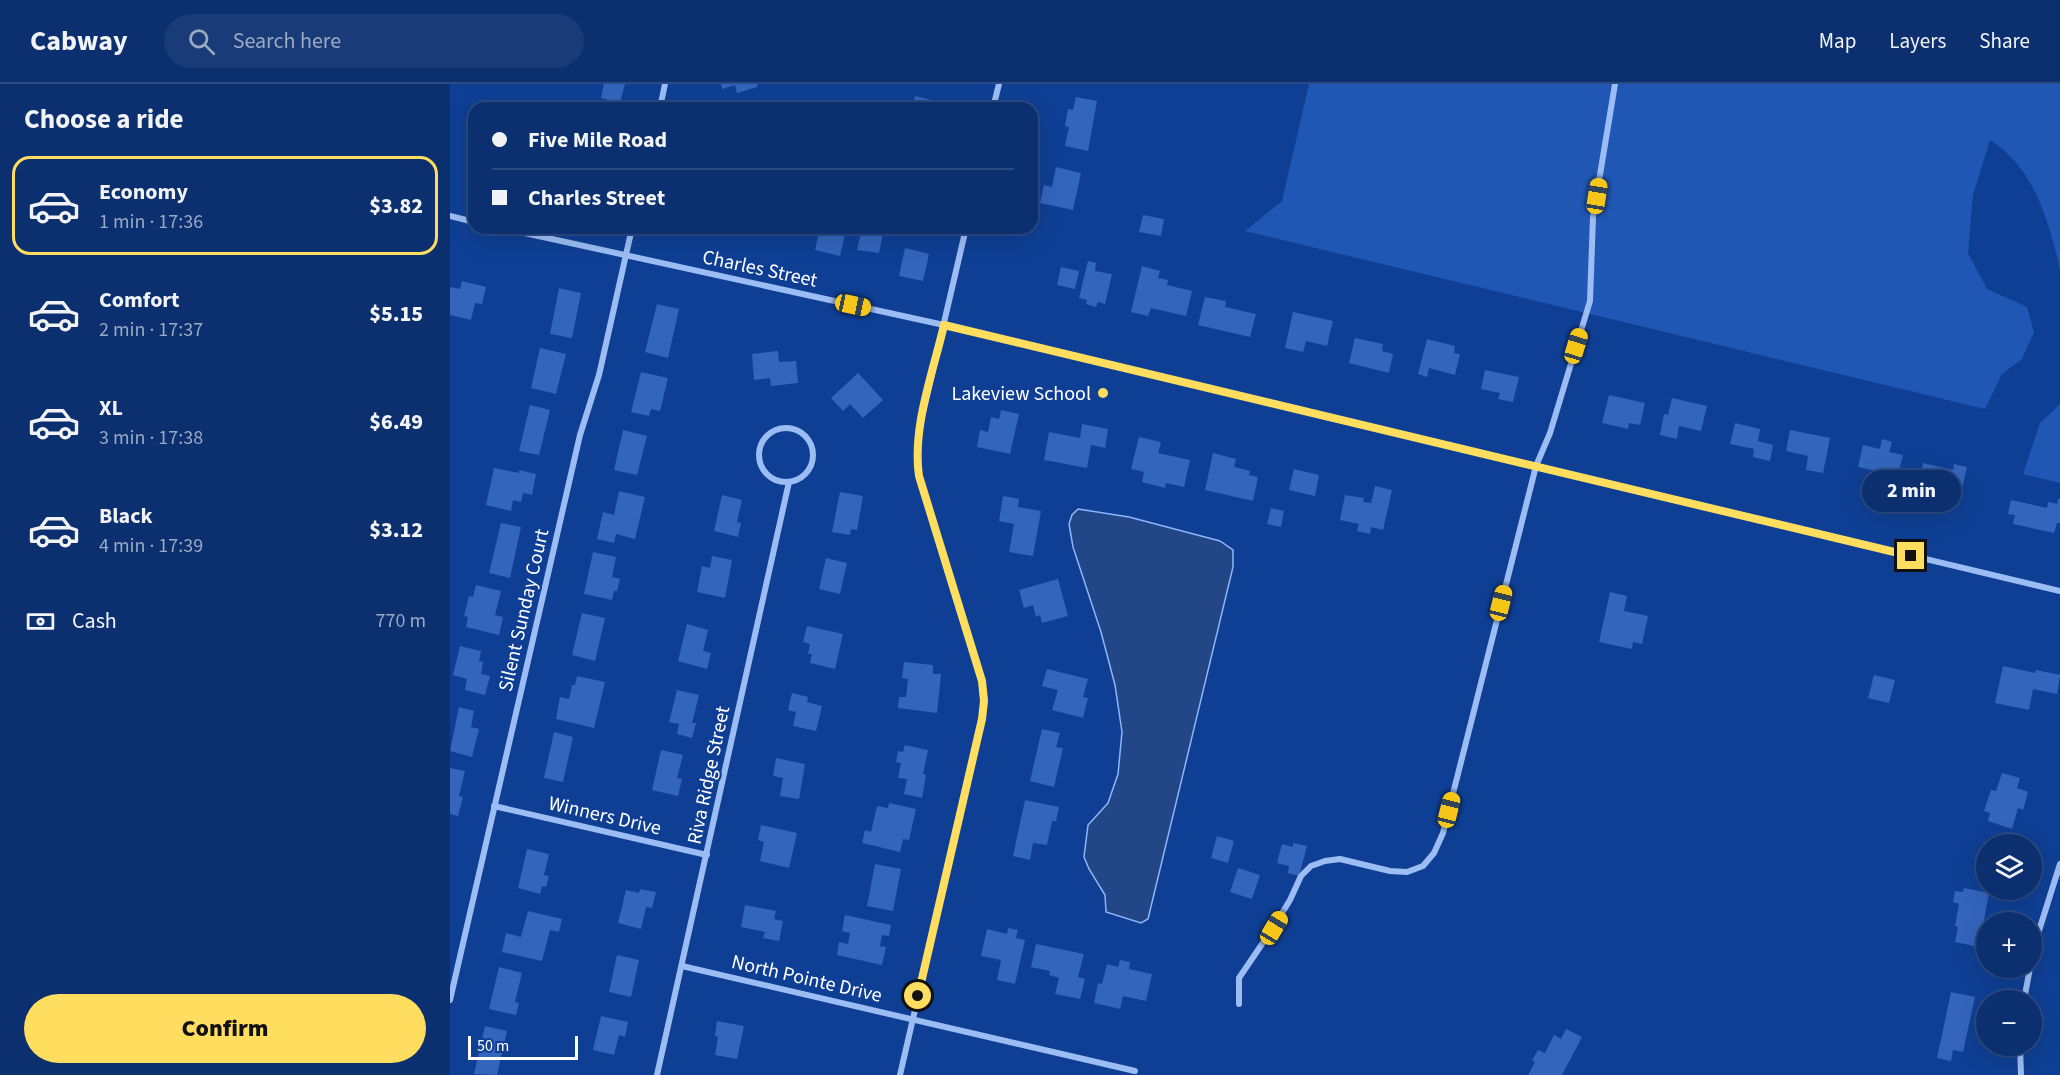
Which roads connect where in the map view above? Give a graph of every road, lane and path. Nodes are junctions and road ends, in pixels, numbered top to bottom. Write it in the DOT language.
graph roads {
  1 [pos="665,84"];
  2 [pos="999,84"];
  3 [pos="1615,84"];
  4 [pos="661,102"];
  5 [pos="994,102"];
  6 [pos="450,216"];
  7 [pos="468,220"];
  8 [pos="529,234"];
  9 [pos="631,234"];
  10 [pos="965,234"];
  11 [pos="626,256"];
  12 [pos="944,325"];
  13 [pos="1536,465"];
  14 [pos="789,482"];
  15 [pos="2060,591"];
  16 [pos="494,806"];
  17 [pos="707,855"];
  18 [pos="2060,864"];
  19 [pos="2042,921"];
  20 [pos="682,966"];
  21 [pos="450,1000"];
  22 [pos="1239,1004"];
  23 [pos="913,1019"];
  24 [pos="2020,1056"];
  25 [pos="1134,1071"];
  26 [pos="657,1075"];
  27 [pos="900,1075"];
  28 [pos="2021,1075"];
  1 -- 4 [label="street"];
  2 -- 5 [label="street"];
  3 -- 13 [label="street"];
  6 -- 7 [label="street"];
  8 -- 11 [label="street, Charles Street"];
  9 -- 11 [label="street, Silent Sunday Court"];
  10 -- 12 [label="street"];
  11 -- 12 [label="street, Charles Street"];
  11 -- 16 [label="street, Silent Sunday Court"];
  12 -- 13 [label="street, Charles Street"];
  12 -- 23 [label="street"];
  13 -- 15 [label="street, Charles Street"];
  13 -- 22 [label="street"];
  14 -- 14 [label="street"];
  14 -- 17 [label="street, Riva Ridge Street"];
  16 -- 17 [label="street, Winners Drive"];
  16 -- 21 [label="street, Silent Sunday Court"];
  17 -- 20 [label="street, Riva Ridge Street"];
  18 -- 19 [label="street"];
  20 -- 23 [label="street, North Pointe Drive"];
  20 -- 26 [label="street, Riva Ridge Street"];
  23 -- 25 [label="street, North Pointe Drive"];
  23 -- 27 [label="street"];
  24 -- 28 [label="street"];
}
